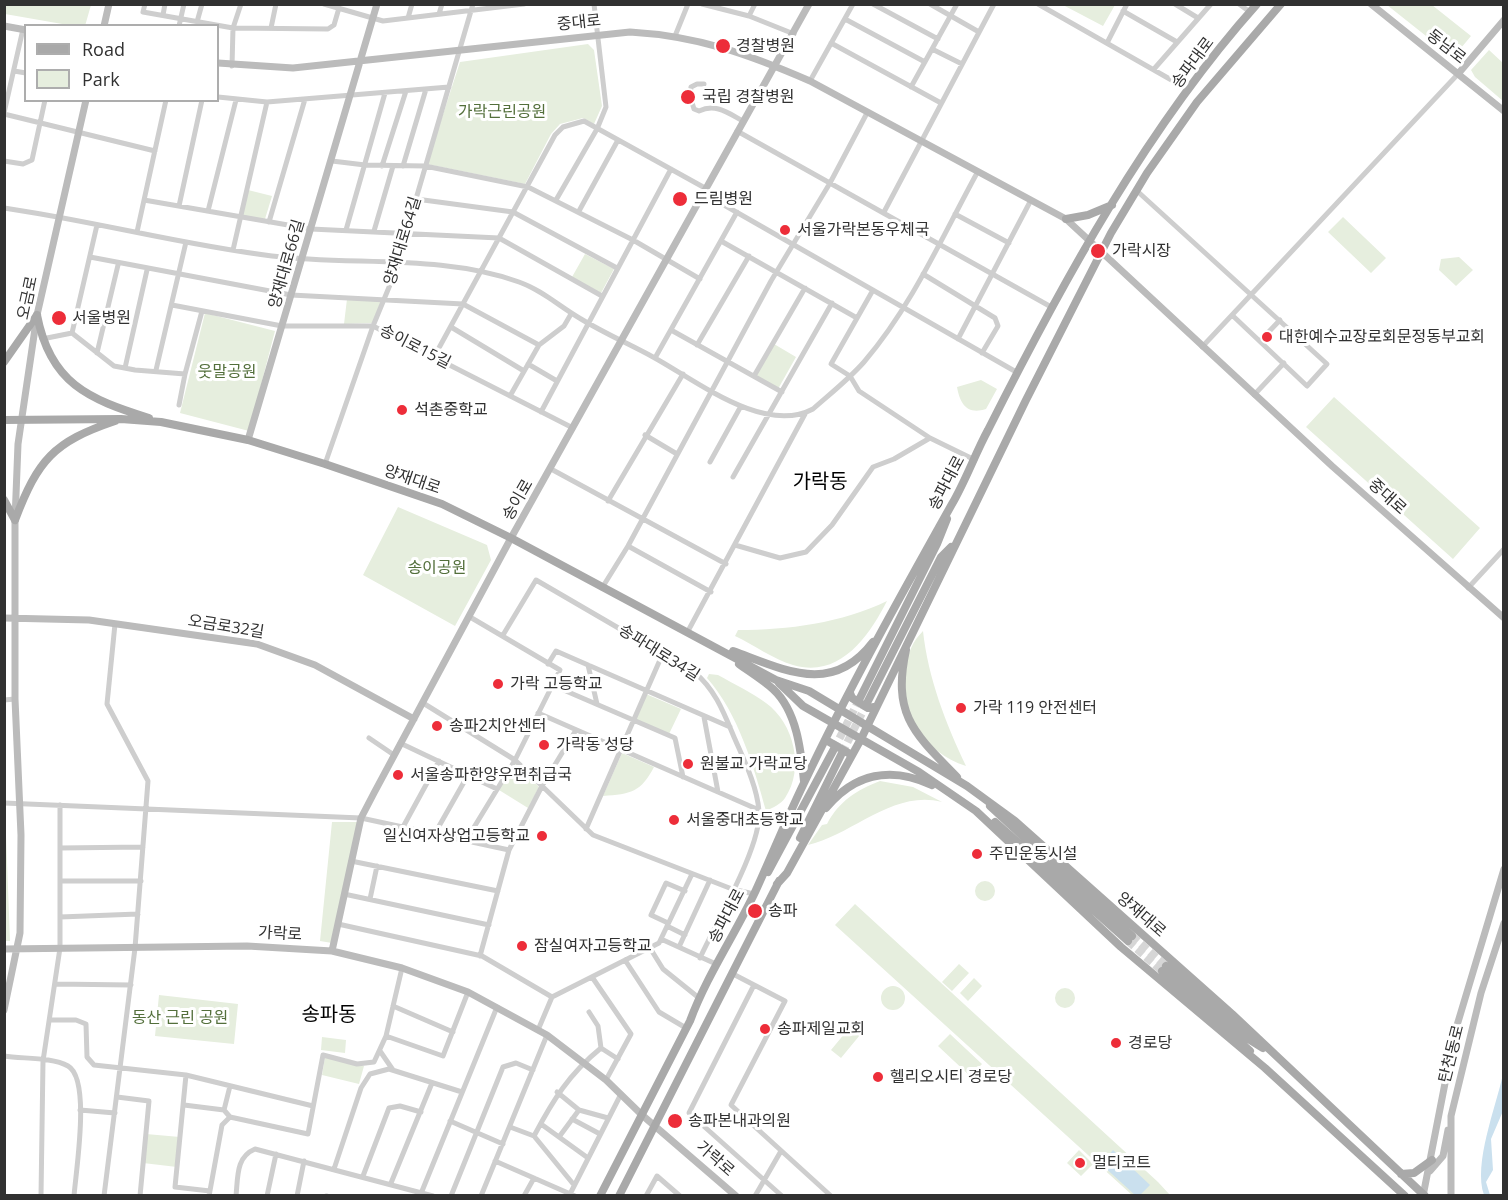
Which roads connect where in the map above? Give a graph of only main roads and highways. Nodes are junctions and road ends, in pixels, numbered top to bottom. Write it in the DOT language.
graph roads {
  1 [pos="1257,4"];
  2 [pos="1281,4"];
  3 [pos="1112,205"];
  4 [pos="1066,219"];
  5 [pos="4,362"];
  6 [pos="121,419"];
  7 [pos="4,420"];
  8 [pos="161,422"];
  9 [pos="4,500"];
  10 [pos="951,506"];
  11 [pos="956,542"];
  12 [pos="886,624"];
  13 [pos="910,635"];
  14 [pos="709,642"];
  15 [pos="776,680"];
  16 [pos="850,693"];
  17 [pos="867,702"];
  18 [pos="839,711"];
  19 [pos="834,723"];
  20 [pos="866,727"];
  21 [pos="861,739"];
  22 [pos="826,740"];
  23 [pos="842,752"];
  24 [pos="804,782"];
  25 [pos="967,786"];
  26 [pos="953,795"];
  27 [pos="983,797"];
  28 [pos="976,811"];
  29 [pos="815,821"];
  30 [pos="777,884"];
  31 [pos="754,894"];
  32 [pos="1276,1057"];
  33 [pos="1265,1068"];
  34 [pos="1432,1160"];
  35 [pos="1401,1174"];
  36 [pos="1424,1195"];
  37 [pos="600,1196"];
  38 [pos="619,1196"];
  39 [pos="1405,1196"];
  1 -- 3 [label="main road, 송파대로"];
  2 -- 11 [label="main road, 송파대로"];
  3 -- 4 [label="main road"];
  3 -- 10 [label="main road, 송파대로"];
  5 -- 8 [label="main road"];
  6 -- 7 [label="main road, 양재대로"];
  6 -- 8 [label="main road, 양재대로"];
  6 -- 9 [label="main road"];
  8 -- 14 [label="main road, 양재대로"];
  10 -- 12 [label="main road, 송파대로"];
  10 -- 17 [label="main road"];
  11 -- 13 [label="main road"];
  11 -- 17 [label="main road"];
  12 -- 14 [label="main road"];
  12 -- 16 [label="main road, 송파대로"];
  13 -- 17 [label="main road"];
  13 -- 25 [label="main road"];
  14 -- 15 [label="main road, 양재대로"];
  14 -- 24 [label="main road"];
  15 -- 18 [label="main road, 양재대로"];
  15 -- 19 [label="main road, 양재대로"];
  16 -- 17 [label="main road"];
  16 -- 18 [label="main road, 송파대로"];
  17 -- 20 [label="main road"];
  18 -- 19 [label="main road, 송파대로"];
  18 -- 20 [label="main road, 양재대로"];
  19 -- 21 [label="main road, 양재대로"];
  19 -- 22 [label="main road, 송파대로"];
  20 -- 21 [label="main road"];
  20 -- 25 [label="main road, 양재대로"];
  21 -- 23 [label="main road"];
  21 -- 26 [label="main road, 양재대로"];
  22 -- 23 [label="main road"];
  22 -- 24 [label="main road, 송파대로"];
  23 -- 29 [label="main road"];
  23 -- 30 [label="main road"];
  23 -- 31 [label="main road"];
  24 -- 31 [label="main road, 송파대로"];
  25 -- 27 [label="main road, 양재대로"];
  26 -- 28 [label="main road, 양재대로"];
  26 -- 29 [label="main road"];
  27 -- 28 [label="main road, 양재대로"];
  27 -- 32 [label="main road, 양재대로"];
  28 -- 33 [label="main road, 양재대로"];
  29 -- 30 [label="main road"];
  30 -- 38 [label="main road, 송파대로"];
  31 -- 37 [label="main road, 송파대로"];
  32 -- 33 [label="main road, 양재대로"];
  32 -- 35 [label="main road, 양재대로"];
  33 -- 39 [label="main road, 양재대로"];
  34 -- 35 [label="main road"];
  35 -- 36 [label="main road, 양재대로"];
}
